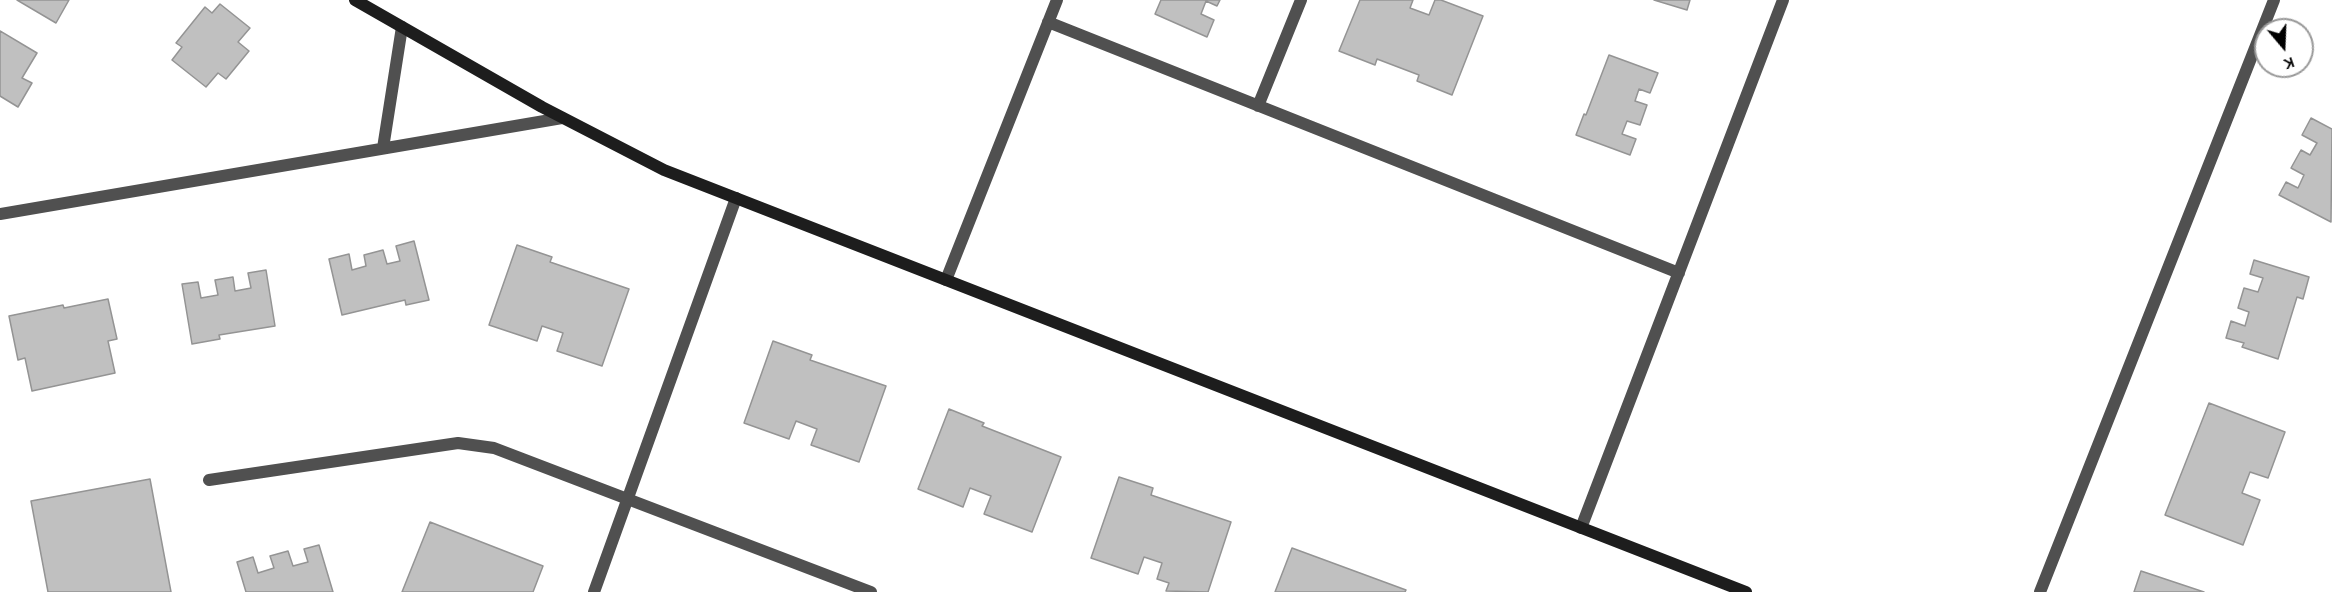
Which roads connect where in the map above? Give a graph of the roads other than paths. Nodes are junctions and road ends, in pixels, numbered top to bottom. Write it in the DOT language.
graph roads {
  1 [pos="355,0"];
  2 [pos="1057,0"];
  3 [pos="1301,0"];
  4 [pos="1783,0"];
  5 [pos="2274,0"];
  6 [pos="1048,22"];
  7 [pos="402,27"];
  8 [pos="1258,106"];
  9 [pos="562,118"];
  10 [pos="383,148"];
  11 [pos="736,198"];
  12 [pos="0,214"];
  13 [pos="1679,273"];
  14 [pos="946,280"];
  15 [pos="209,480"];
  16 [pos="628,499"];
  17 [pos="1581,528"];
  18 [pos="594,592"];
  19 [pos="871,592"];
  20 [pos="1746,592"];
  21 [pos="2040,592"];
  1 -- 7 [label="street"];
  2 -- 6 [label="street"];
  3 -- 8 [label="street"];
  4 -- 13 [label="street"];
  5 -- 21 [label="street"];
  6 -- 8 [label="street"];
  6 -- 14 [label="street"];
  7 -- 9 [label="street"];
  7 -- 10 [label="street"];
  8 -- 13 [label="street"];
  9 -- 10 [label="street"];
  9 -- 11 [label="street"];
  10 -- 12 [label="street"];
  11 -- 14 [label="street"];
  11 -- 16 [label="street"];
  13 -- 17 [label="street"];
  14 -- 17 [label="street"];
  15 -- 16 [label="street"];
  16 -- 18 [label="street"];
  16 -- 19 [label="street"];
  17 -- 20 [label="street"];
}
